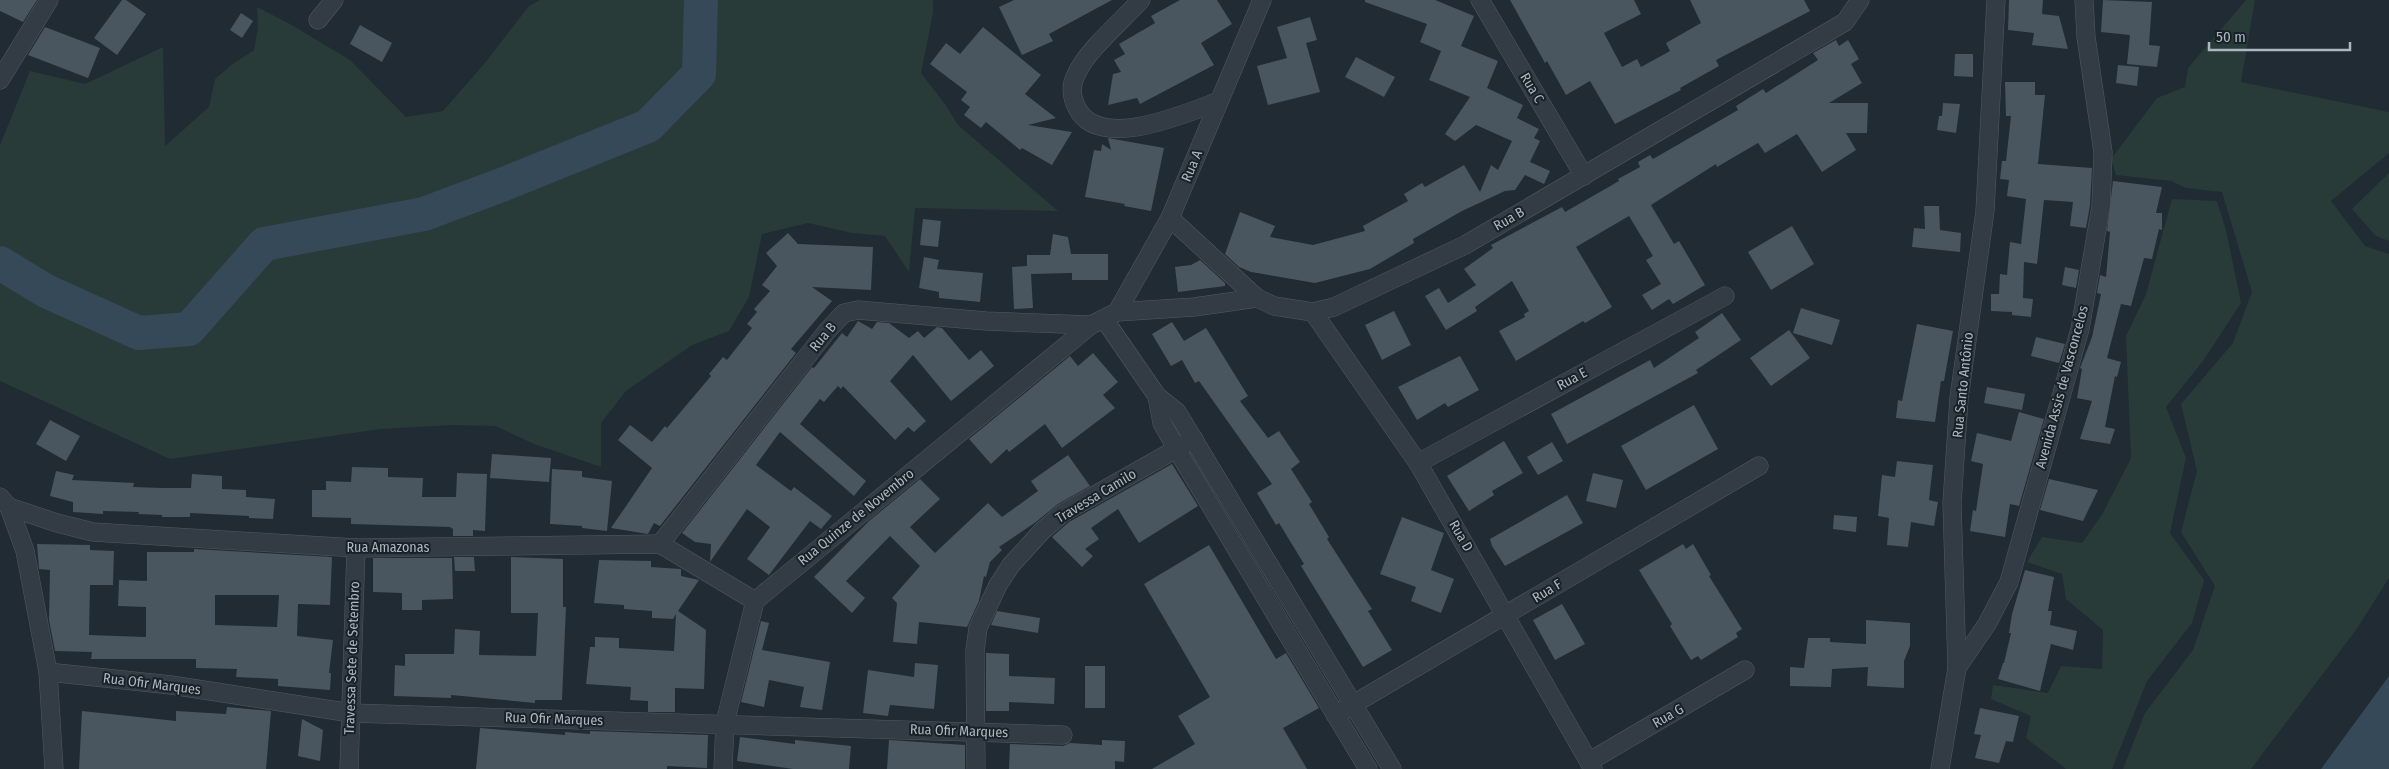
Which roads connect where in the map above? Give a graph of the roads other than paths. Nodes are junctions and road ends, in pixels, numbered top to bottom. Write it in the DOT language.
graph roads {
  1 [pos="49,0"];
  2 [pos="334,0"];
  3 [pos="1141,0"];
  4 [pos="1262,0"];
  5 [pos="1480,0"];
  6 [pos="1860,0"];
  7 [pos="1996,0"];
  8 [pos="2084,0"];
  9 [pos="318,20"];
  10 [pos="0,80"];
  11 [pos="1219,101"];
  12 [pos="1584,176"];
  13 [pos="1170,218"];
  14 [pos="1725,296"];
  15 [pos="1258,298"];
  16 [pos="1313,312"];
  17 [pos="1104,318"];
  18 [pos="1157,396"];
  19 [pos="1194,439"];
  20 [pos="1176,448"];
  21 [pos="1418,462"];
  22 [pos="1759,466"];
  23 [pos="5,502"];
  24 [pos="660,544"];
  25 [pos="356,548"];
  26 [pos="755,601"];
  27 [pos="1507,615"];
  28 [pos="1957,668"];
  29 [pos="1745,670"];
  30 [pos="48,672"];
  31 [pos="1355,705"];
  32 [pos="351,713"];
  33 [pos="1335,715"];
  34 [pos="725,723"];
  35 [pos="977,732"];
  36 [pos="1063,735"];
  37 [pos="1592,765"];
  38 [pos="54,769"];
  39 [pos="349,769"];
  40 [pos="723,769"];
  41 [pos="976,769"];
  42 [pos="1368,769"];
  43 [pos="1392,769"];
  44 [pos="1940,769"];
  1 -- 10 [label="street"];
  2 -- 9 [label="street"];
  3 -- 11 [label="street"];
  4 -- 11 [label="street, Rua A"];
  5 -- 12 [label="street, Rua C"];
  6 -- 12 [label="street, Rua B"];
  7 -- 28 [label="street, Rua Santo Antônio"];
  8 -- 28 [label="street, Avenida Assis de Vasconcelos"];
  11 -- 13 [label="street, Rua A"];
  12 -- 16 [label="street, Rua B"];
  13 -- 15 [label="street"];
  13 -- 17 [label="street, Rua A"];
  14 -- 21 [label="street, Rua E"];
  15 -- 16 [label="street, Rua B"];
  15 -- 17 [label="street, Rua B"];
  16 -- 21 [label="street, Rua D"];
  17 -- 18 [label="street"];
  17 -- 24 [label="street, Rua B"];
  17 -- 26 [label="street, Rua Quinze de Novembro"];
  18 -- 19 [label="street"];
  18 -- 20 [label="street"];
  19 -- 20 [label="street, Travessa Camilo"];
  19 -- 31 [label="street"];
  20 -- 33 [label="street"];
  20 -- 35 [label="street, Travessa Camilo"];
  21 -- 27 [label="street, Rua D"];
  22 -- 27 [label="street, Rua F"];
  23 -- 25 [label="street, Rua Amazonas"];
  23 -- 30 [label="street"];
  24 -- 25 [label="street, Rua Amazonas"];
  24 -- 26 [label="street"];
  25 -- 32 [label="street, Travessa Sete de Setembro"];
  26 -- 34 [label="street"];
  27 -- 31 [label="street, Rua F"];
  27 -- 37 [label="street, Rua D"];
  28 -- 44 [label="street, Rua Santo Antônio"];
  29 -- 37 [label="street, Rua G"];
  30 -- 32 [label="street, Rua Ofir Marques"];
  30 -- 38 [label="street"];
  31 -- 33 [label="street, Rua F"];
  31 -- 43 [label="street"];
  32 -- 34 [label="street, Rua Ofir Marques"];
  32 -- 39 [label="street, Travessa Sete de Setembro"];
  33 -- 42 [label="street"];
  34 -- 35 [label="street, Rua Ofir Marques"];
  34 -- 40 [label="street"];
  35 -- 36 [label="street, Rua Ofir Marques"];
  35 -- 41 [label="street, Travessa Camilo"];
}
